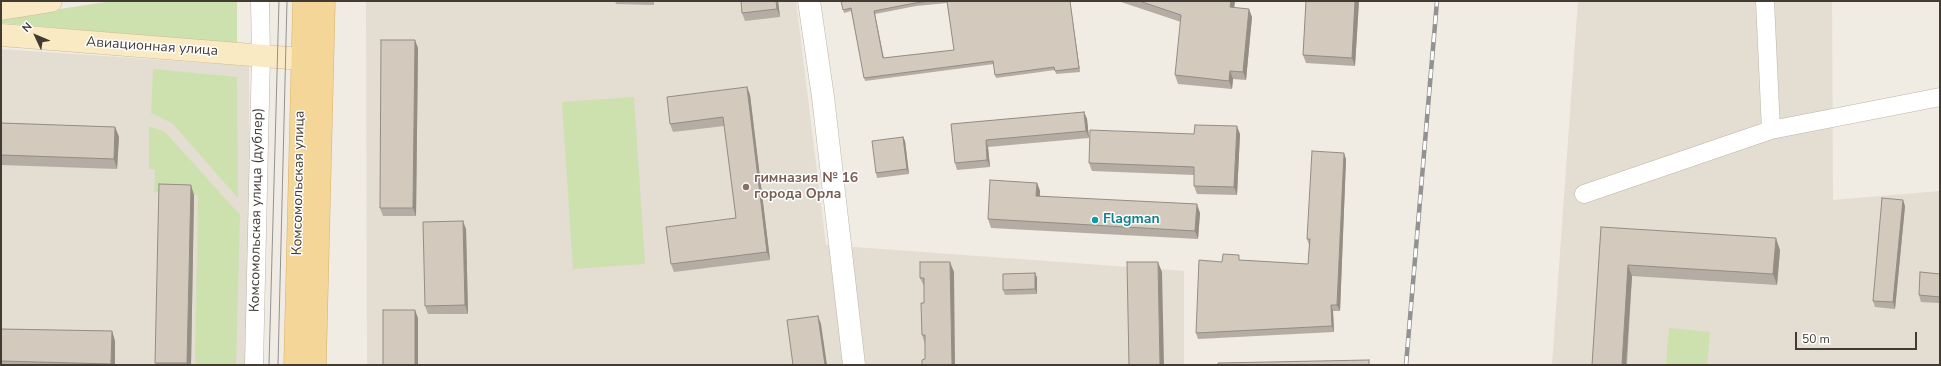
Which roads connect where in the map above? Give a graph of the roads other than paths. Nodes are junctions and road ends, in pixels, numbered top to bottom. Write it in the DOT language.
graph roads {
  1 [pos="51,1"];
  2 [pos="260,1"];
  3 [pos="304,1"];
  4 [pos="324,1"];
  5 [pos="809,1"];
  6 [pos="1765,1"];
  7 [pos="1,9"];
  8 [pos="1,35"];
  9 [pos="261,55"];
  10 [pos="302,59"];
  11 [pos="1940,97"];
  12 [pos="1771,130"];
  13 [pos="1584,194"];
  14 [pos="254,365"];
  15 [pos="295,365"];
  16 [pos="316,365"];
  17 [pos="854,365"];
  1 -- 7 [label="main road"];
  2 -- 9 [label="street, Комсомольская улица (дублер)"];
  3 -- 10 [label="main road, Комсомольская улица"];
  4 -- 16 [label="main road, Комсомольская улица"];
  5 -- 17 [label="street"];
  6 -- 12 [label="street"];
  8 -- 9 [label="main road, Авиационная улица"];
  9 -- 10 [label="main road, Авиационная улица"];
  9 -- 14 [label="street, Комсомольская улица (дублер)"];
  10 -- 15 [label="main road, Комсомольская улица"];
  11 -- 12 [label="street"];
  12 -- 13 [label="street"];
}
